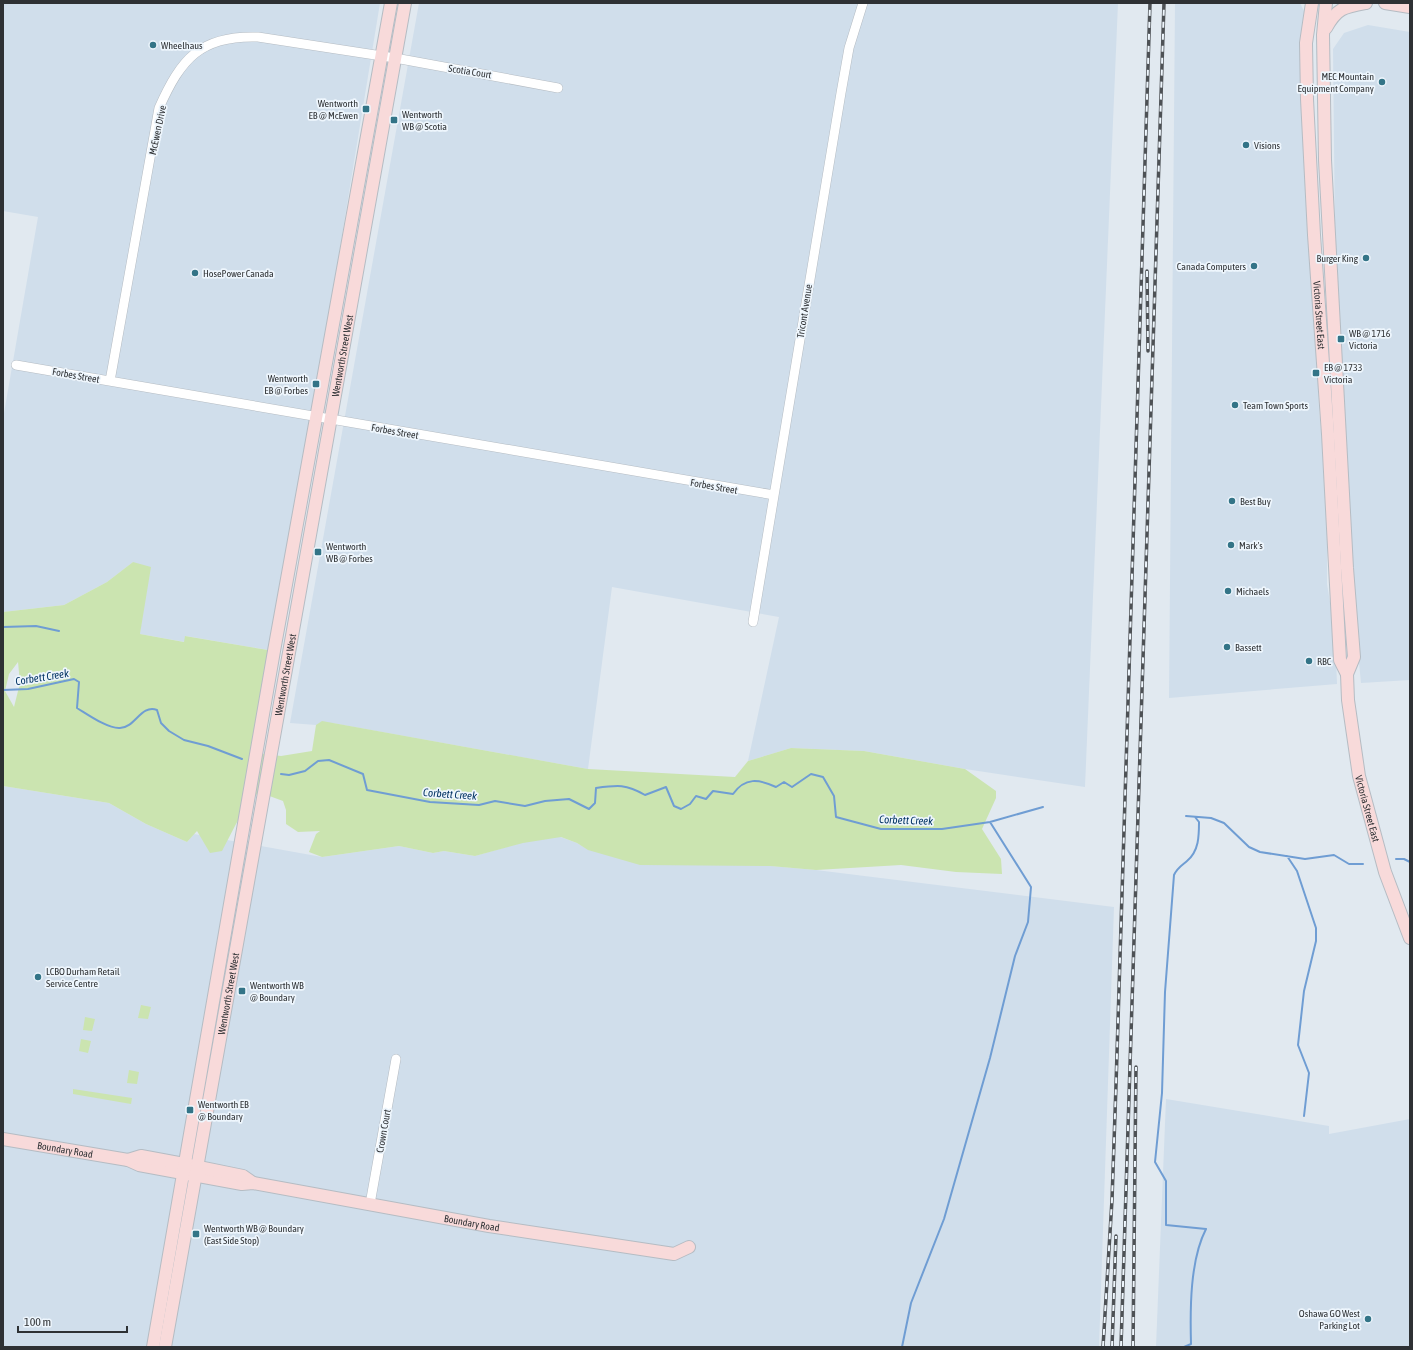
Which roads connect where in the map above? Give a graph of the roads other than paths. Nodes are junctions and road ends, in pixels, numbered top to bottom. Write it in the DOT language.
graph roads {
  1 [pos="391,3"];
  2 [pos="406,3"];
  3 [pos="863,3"];
  4 [pos="1303,3"];
  5 [pos="1312,3"];
  6 [pos="1326,3"];
  7 [pos="1366,3"];
  8 [pos="1386,3"];
  9 [pos="1410,7"];
  10 [pos="1310,24"];
  11 [pos="1323,35"];
  12 [pos="382,56"];
  13 [pos="395,58"];
  14 [pos="558,88"];
  15 [pos="1308,126"];
  16 [pos="1326,183"];
  17 [pos="16,365"];
  18 [pos="110,381"];
  19 [pos="316,418"];
  20 [pos="331,420"];
  21 [pos="774,495"];
  22 [pos="753,622"];
  23 [pos="1347,674"];
  24 [pos="1410,938"];
  25 [pos="396,1059"];
  26 [pos="3,1139"];
  27 [pos="190,1170"];
  28 [pos="370,1204"];
  29 [pos="689,1247"];
  30 [pos="153,1347"];
  31 [pos="165,1347"];
  1 -- 12 [label="main road, Wentworth Street West"];
  2 -- 13 [label="main road, Wentworth Street West"];
  3 -- 21 [label="street, Tricont Avenue"];
  4 -- 10 [label="main road"];
  5 -- 10 [label="main road, Victoria Street East"];
  6 -- 11 [label="main road, Victoria Street East"];
  7 -- 11 [label="main road"];
  8 -- 9 [label="main road"];
  10 -- 15 [label="main road, Victoria Street East"];
  11 -- 16 [label="main road, Victoria Street East"];
  12 -- 13 [label="street, Scotia Court"];
  12 -- 18 [label="street, McEwen Drive"];
  12 -- 19 [label="main road, Wentworth Street West"];
  13 -- 14 [label="street, Scotia Court"];
  13 -- 20 [label="main road, Wentworth Street West"];
  15 -- 16 [label="main road"];
  15 -- 23 [label="main road, Victoria Street East"];
  16 -- 23 [label="main road, Victoria Street East"];
  17 -- 18 [label="street, Forbes Street"];
  18 -- 19 [label="street, Forbes Street"];
  19 -- 20 [label="street, Forbes Street"];
  19 -- 27 [label="main road, Wentworth Street West"];
  20 -- 21 [label="street, Forbes Street"];
  20 -- 27 [label="main road, Wentworth Street West"];
  21 -- 22 [label="street, Tricont Avenue"];
  23 -- 24 [label="main road, Victoria Street East"];
  25 -- 28 [label="street, Crown Court"];
  26 -- 27 [label="main road, Boundary Road"];
  27 -- 28 [label="main road, Boundary Road"];
  27 -- 30 [label="main road, Wentworth Street West"];
  27 -- 31 [label="main road, Wentworth Street West"];
  28 -- 29 [label="main road, Boundary Road"];
}
